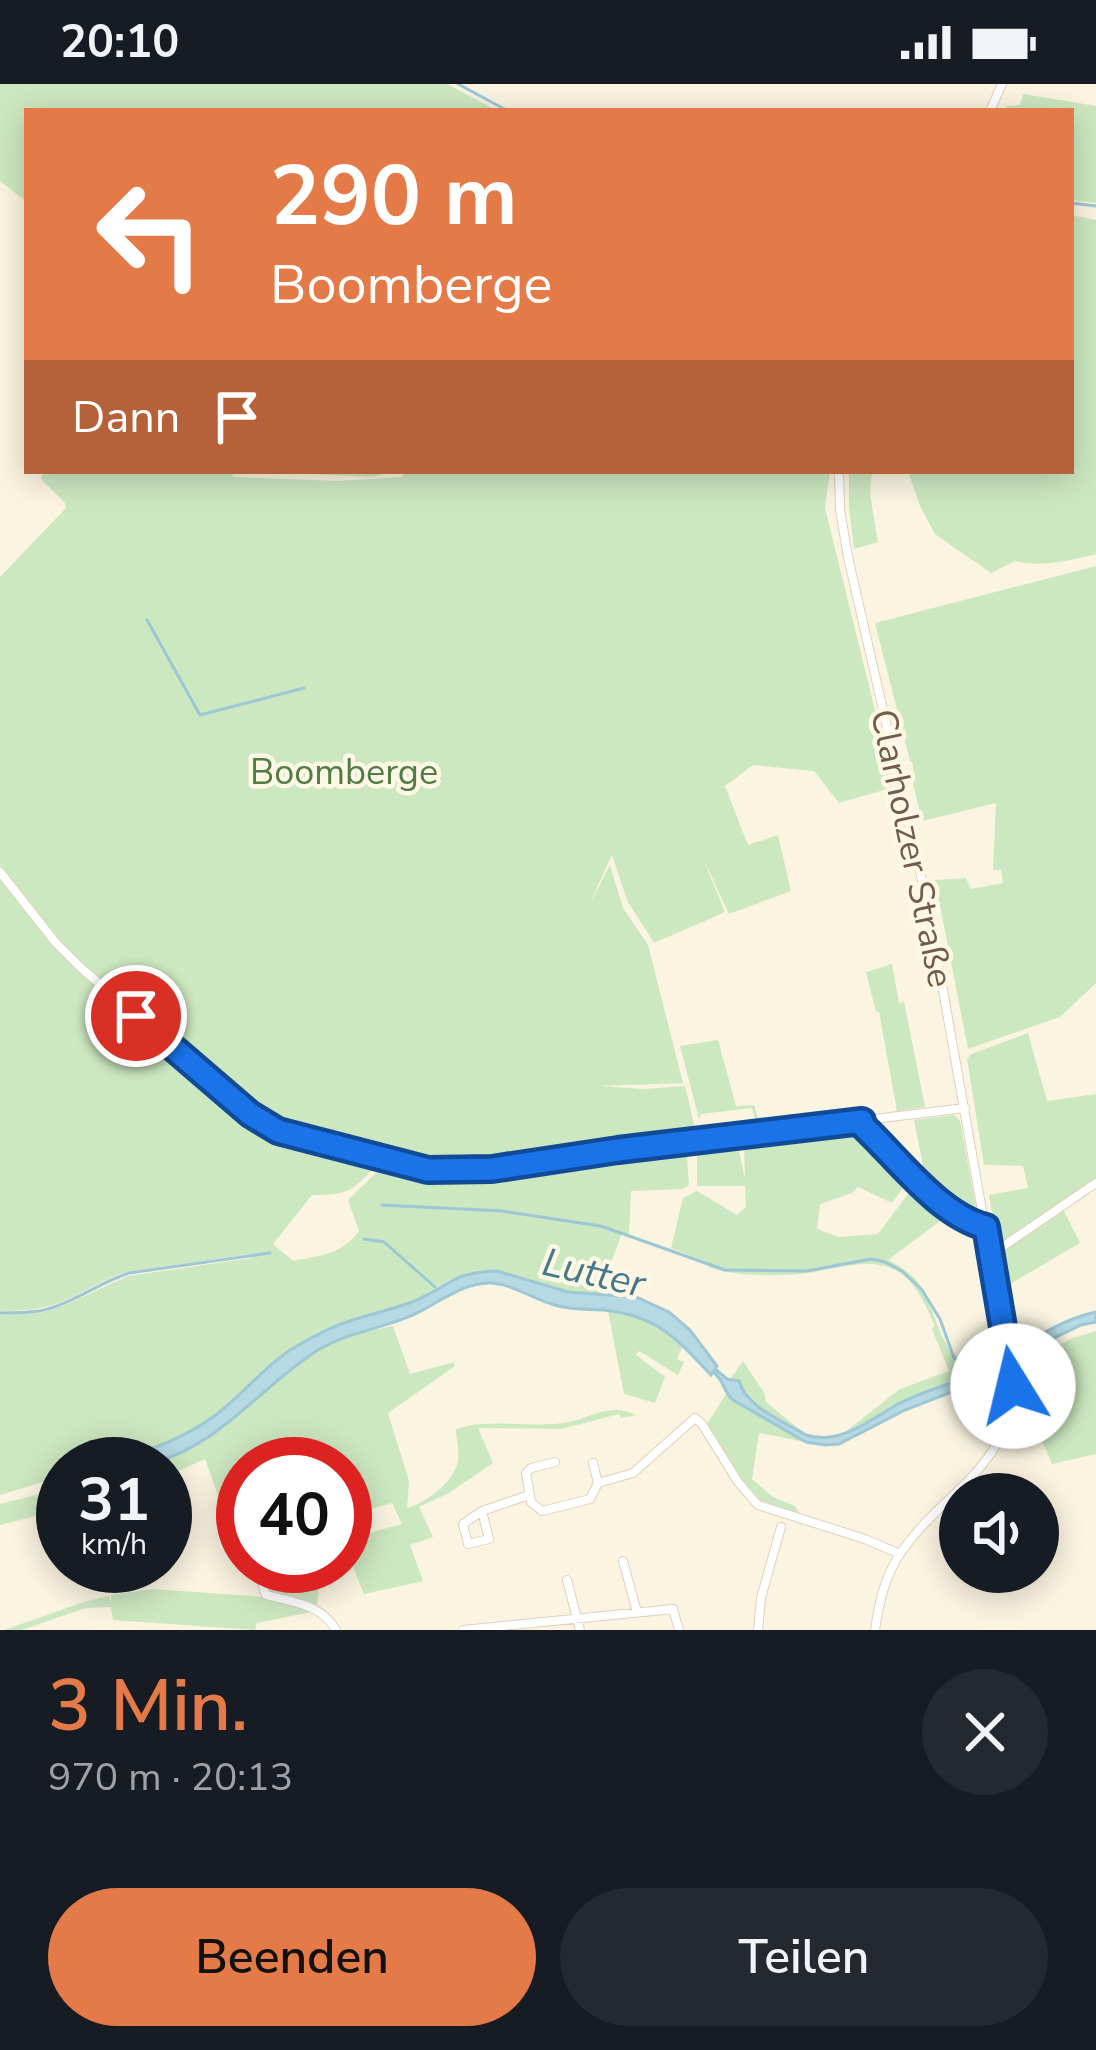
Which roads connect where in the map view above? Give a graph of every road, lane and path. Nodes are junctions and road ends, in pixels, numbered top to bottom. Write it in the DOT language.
graph roads {
  1 [pos="839,474"];
  2 [pos="0,872"];
  3 [pos="965,1108"];
  4 [pos="862,1121"];
  5 [pos="1096,1183"];
  6 [pos="986,1227"];
  7 [pos="991,1252"];
  8 [pos="555,1462"];
  9 [pos="593,1462"];
  10 [pos="598,1483"];
  11 [pos="529,1495"];
  12 [pos="482,1510"];
  13 [pos="781,1527"];
  14 [pos="900,1554"];
  15 [pos="623,1561"];
  16 [pos="567,1580"];
  17 [pos="265,1593"];
  18 [pos="637,1612"];
  19 [pos="578,1618"];
  20 [pos="469,1629"];
  21 [pos="337,1630"];
  22 [pos="580,1630"];
  23 [pos="679,1630"];
  24 [pos="758,1630"];
  25 [pos="875,1630"];
  1 -- 3 [label="street, Clarholzer Straße"];
  2 -- 4 [label="street"];
  3 -- 4 [label="street"];
  3 -- 6 [label="street, Clarholzer Straße"];
  4 -- 6 [label="street"];
  5 -- 7 [label="street"];
  6 -- 7 [label="street, Clarholzer Straße"];
  7 -- 14 [label="street, Clarholzer Straße"];
  8 -- 11 [label="street"];
  9 -- 10 [label="street"];
  10 -- 11 [label="street"];
  10 -- 14 [label="street"];
  11 -- 12 [label="street"];
  12 -- 12 [label="street"];
  13 -- 24 [label="street"];
  14 -- 25 [label="street, Clarholzer Straße"];
  15 -- 18 [label="street"];
  16 -- 19 [label="street"];
  17 -- 21 [label="street"];
  18 -- 19 [label="street"];
  18 -- 23 [label="street"];
  19 -- 20 [label="street"];
  19 -- 22 [label="street"];
}
